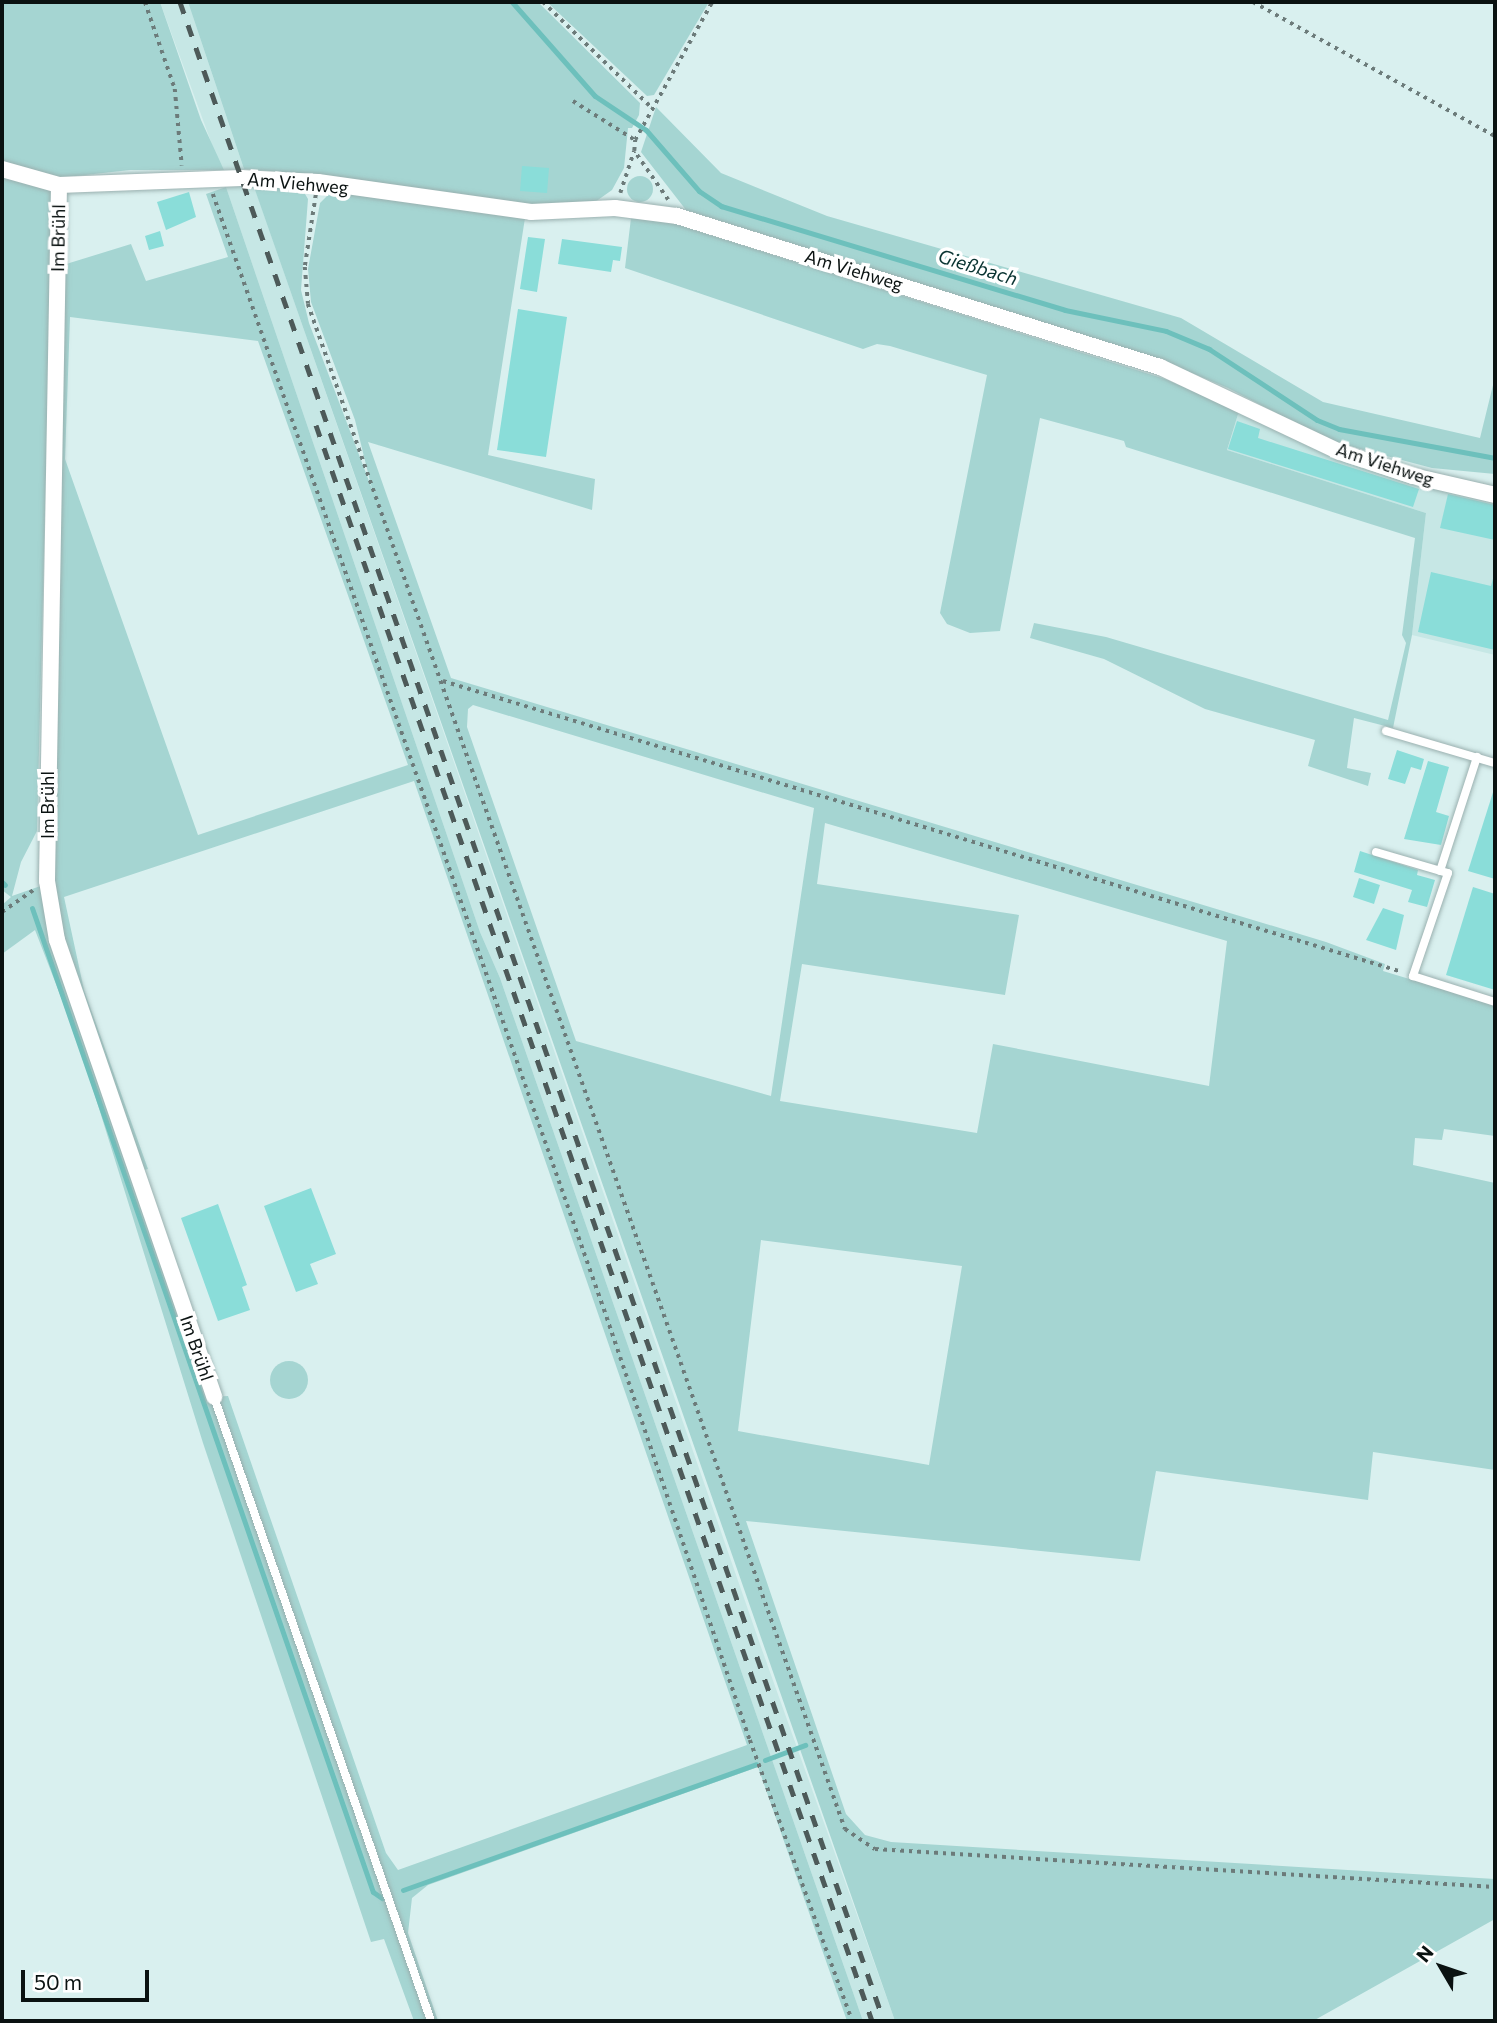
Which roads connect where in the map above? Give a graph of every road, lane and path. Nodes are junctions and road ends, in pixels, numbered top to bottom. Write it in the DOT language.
graph roads {
  1 [pos="145,2"];
  2 [pos="543,2"];
  3 [pos="712,2"];
  4 [pos="1253,2"];
  5 [pos="573,101"];
  6 [pos="650,106"];
  7 [pos="1495,136"];
  8 [pos="635,140"];
  9 [pos="634,150"];
  10 [pos="2,169"];
  11 [pos="183,179"];
  12 [pos="207,179"];
  13 [pos="318,182"];
  14 [pos="59,185"];
  15 [pos="615,208"];
  16 [pos="677,215"];
  17 [pos="1495,495"];
  18 [pos="443,681"];
  19 [pos="1386,731"];
  20 [pos="1477,757"];
  21 [pos="1495,763"];
  22 [pos="1377,852"];
  23 [pos="1440,871"];
  24 [pos="47,881"];
  25 [pos="2,912"];
  26 [pos="1413,976"];
  27 [pos="1495,1002"];
  28 [pos="214,1397"];
  29 [pos="1495,1887"];
  30 [pos="431,2021"];
  31 [pos="852,2021"];
  1 -- 11 [label="path"];
  2 -- 6 [label="path"];
  3 -- 6 [label="path"];
  4 -- 7 [label="path"];
  5 -- 8 [label="path"];
  6 -- 8 [label="path"];
  8 -- 9 [label="path"];
  9 -- 15 [label="path"];
  9 -- 16 [label="path"];
  10 -- 14 [label="street, Im Brühl"];
  11 -- 12 [label="street, Am Viehweg"];
  11 -- 14 [label="street, Im Brühl"];
  12 -- 13 [label="street, Am Viehweg"];
  12 -- 31 [label="path"];
  13 -- 15 [label="street, Am Viehweg"];
  13 -- 18 [label="path"];
  14 -- 24 [label="street, Im Brühl"];
  15 -- 16 [label="street, Am Viehweg"];
  16 -- 17 [label="street, Am Viehweg"];
  18 -- 26 [label="path"];
  18 -- 29 [label="path"];
  19 -- 20 [label="lane"];
  20 -- 21 [label="lane"];
  20 -- 23 [label="lane"];
  22 -- 23 [label="lane"];
  23 -- 26 [label="lane"];
  24 -- 25 [label="path"];
  24 -- 28 [label="street, Im Brühl"];
  26 -- 27 [label="lane"];
  28 -- 30 [label="lane"];
}
